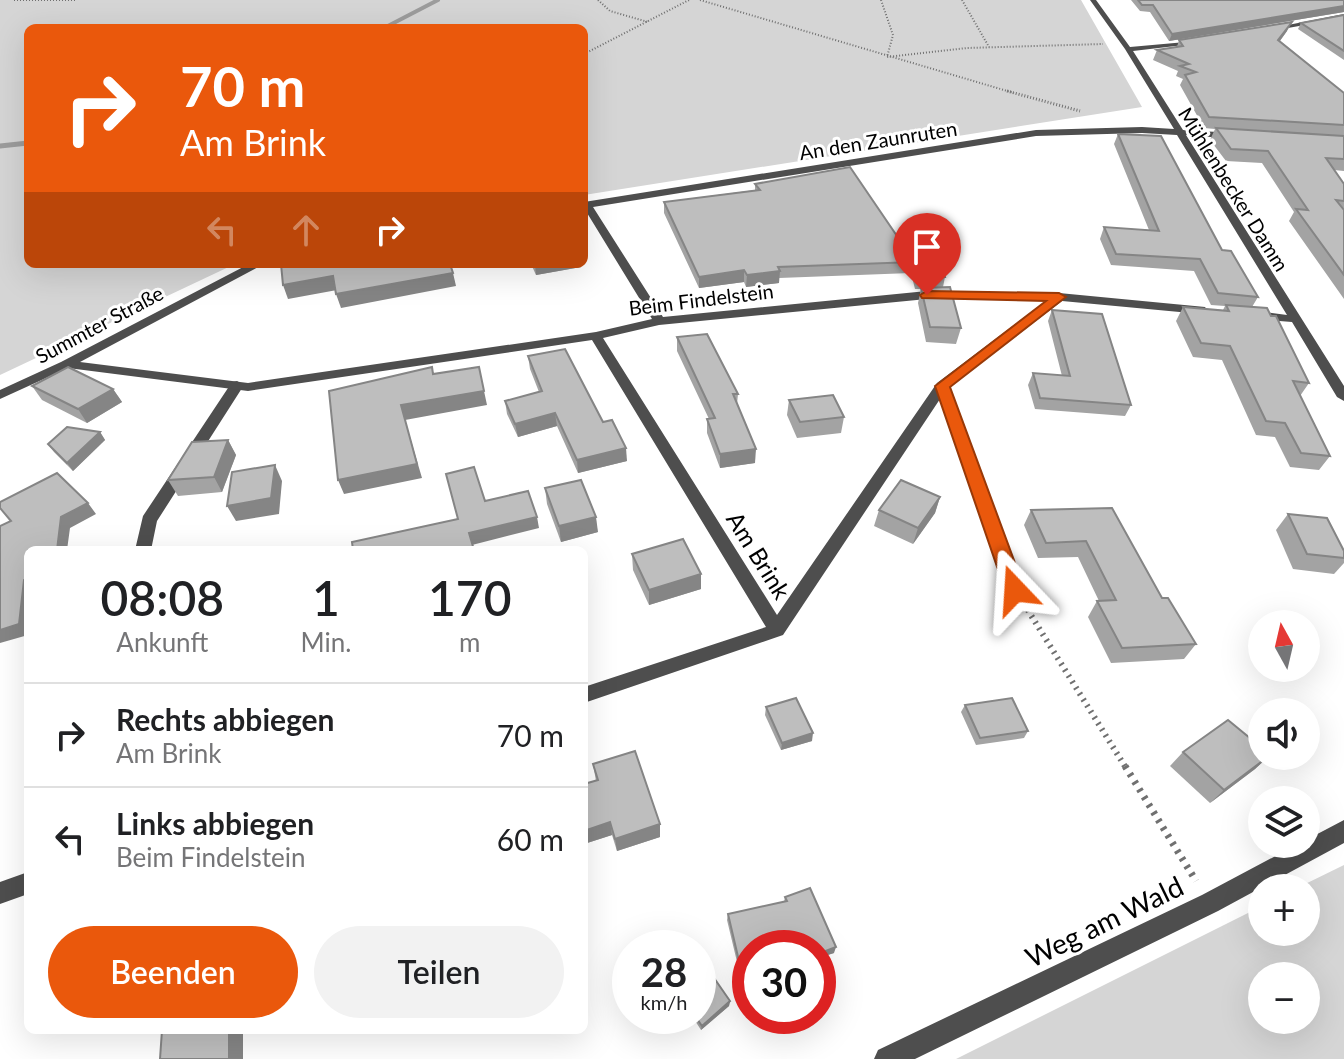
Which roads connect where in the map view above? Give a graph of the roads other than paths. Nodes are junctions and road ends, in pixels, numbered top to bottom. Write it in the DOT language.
graph roads {
  1 [pos="1093,0"];
  2 [pos="1344,16"];
  3 [pos="1261,31"];
  4 [pos="1203,41"];
  5 [pos="1126,47"];
  6 [pos="1180,132"];
  7 [pos="1242,136"];
  8 [pos="588,205"];
  9 [pos="588,210"];
  10 [pos="249,268"];
  11 [pos="1059,297"];
  12 [pos="1216,312"];
  13 [pos="1247,314"];
  14 [pos="1294,319"];
  15 [pos="659,321"];
  16 [pos="596,336"];
  17 [pos="70,365"];
  18 [pos="237,385"];
  19 [pos="942,386"];
  20 [pos="0,395"];
  21 [pos="1344,397"];
  22 [pos="144,546"];
  23 [pos="1015,590"];
  24 [pos="777,630"];
  25 [pos="588,694"];
  26 [pos="1344,831"];
  27 [pos="24,884"];
  28 [pos="0,893"];
  29 [pos="887,1059"];
  1 -- 5 [label="street, Mühlenbecker Damm"];
  2 -- 3 [label="street"];
  4 -- 5 [label="street"];
  5 -- 6 [label="street, Mühlenbecker Damm"];
  6 -- 7 [label="street, An den Zaunruten"];
  6 -- 8 [label="street, An den Zaunruten"];
  6 -- 14 [label="street, Mühlenbecker Damm"];
  9 -- 15 [label="street"];
  10 -- 17 [label="street, Summter Straße"];
  11 -- 12 [label="street, Beim Findelstein"];
  11 -- 15 [label="street, Beim Findelstein"];
  11 -- 19 [label="street, Am Brink"];
  13 -- 14 [label="street"];
  14 -- 21 [label="street, Mühlenbecker Damm"];
  15 -- 16 [label="street, Beim Findelstein"];
  16 -- 18 [label="street, Beim Findelstein"];
  16 -- 24 [label="street, Am Brink"];
  17 -- 18 [label="street, Beim Findelstein"];
  17 -- 20 [label="street, Summter Straße"];
  18 -- 22 [label="street"];
  19 -- 23 [label="street"];
  19 -- 24 [label="street, Am Brink"];
  24 -- 25 [label="street"];
  26 -- 29 [label="street, Weg am Wald"];
  27 -- 28 [label="street"];
}
